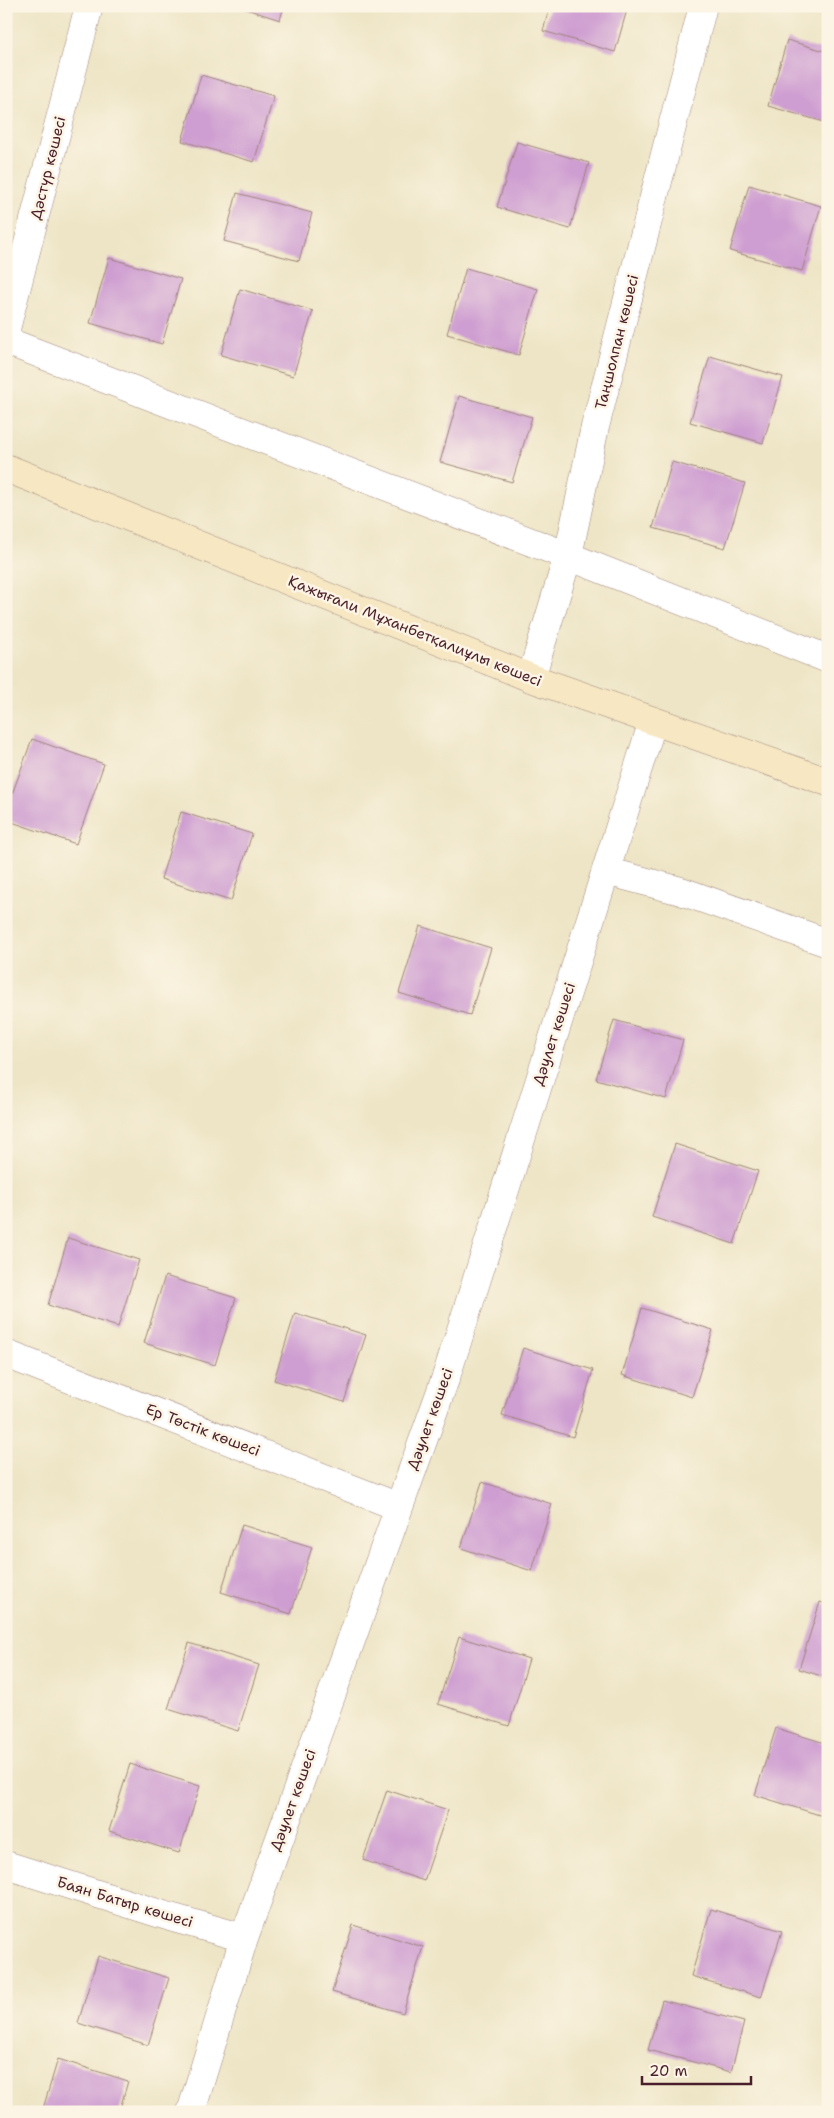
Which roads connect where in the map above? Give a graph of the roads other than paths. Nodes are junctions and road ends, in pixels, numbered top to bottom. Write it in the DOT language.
graph roads {
  1 [pos="89,6"];
  2 [pos="704,6"];
  3 [pos="6,329"];
  4 [pos="6,341"];
  5 [pos="6,468"];
  6 [pos="568,556"];
  7 [pos="828,659"];
  8 [pos="531,678"];
  9 [pos="652,721"];
  10 [pos="828,782"];
  11 [pos="606,871"];
  12 [pos="828,943"];
  13 [pos="6,1354"];
  14 [pos="399,1507"];
  15 [pos="6,1865"];
  16 [pos="244,1938"];
  17 [pos="191,2112"];
  1 -- 3 [label="street, Дәстүр көшесі"];
  2 -- 6 [label="street, Таңшолпан көшесі"];
  4 -- 6 [label="street"];
  5 -- 8 [label="street, Қажығали Мұханбетқалиұлы көшесі"];
  6 -- 7 [label="street"];
  6 -- 8 [label="street, Таңшолпан көшесі"];
  8 -- 9 [label="street, Қажығали Мұханбетқалиұлы көшесі"];
  9 -- 10 [label="street, Қажығали Мұханбетқалиұлы көшесі"];
  9 -- 11 [label="street, Дәулет көшесі"];
  11 -- 12 [label="street"];
  11 -- 14 [label="street, Дәулет көшесі"];
  13 -- 14 [label="street, Ер Төстік көшесі"];
  14 -- 16 [label="street, Дәулет көшесі"];
  15 -- 16 [label="street, Баян Батыр көшесі"];
  16 -- 17 [label="street, Дәулет көшесі"];
}
